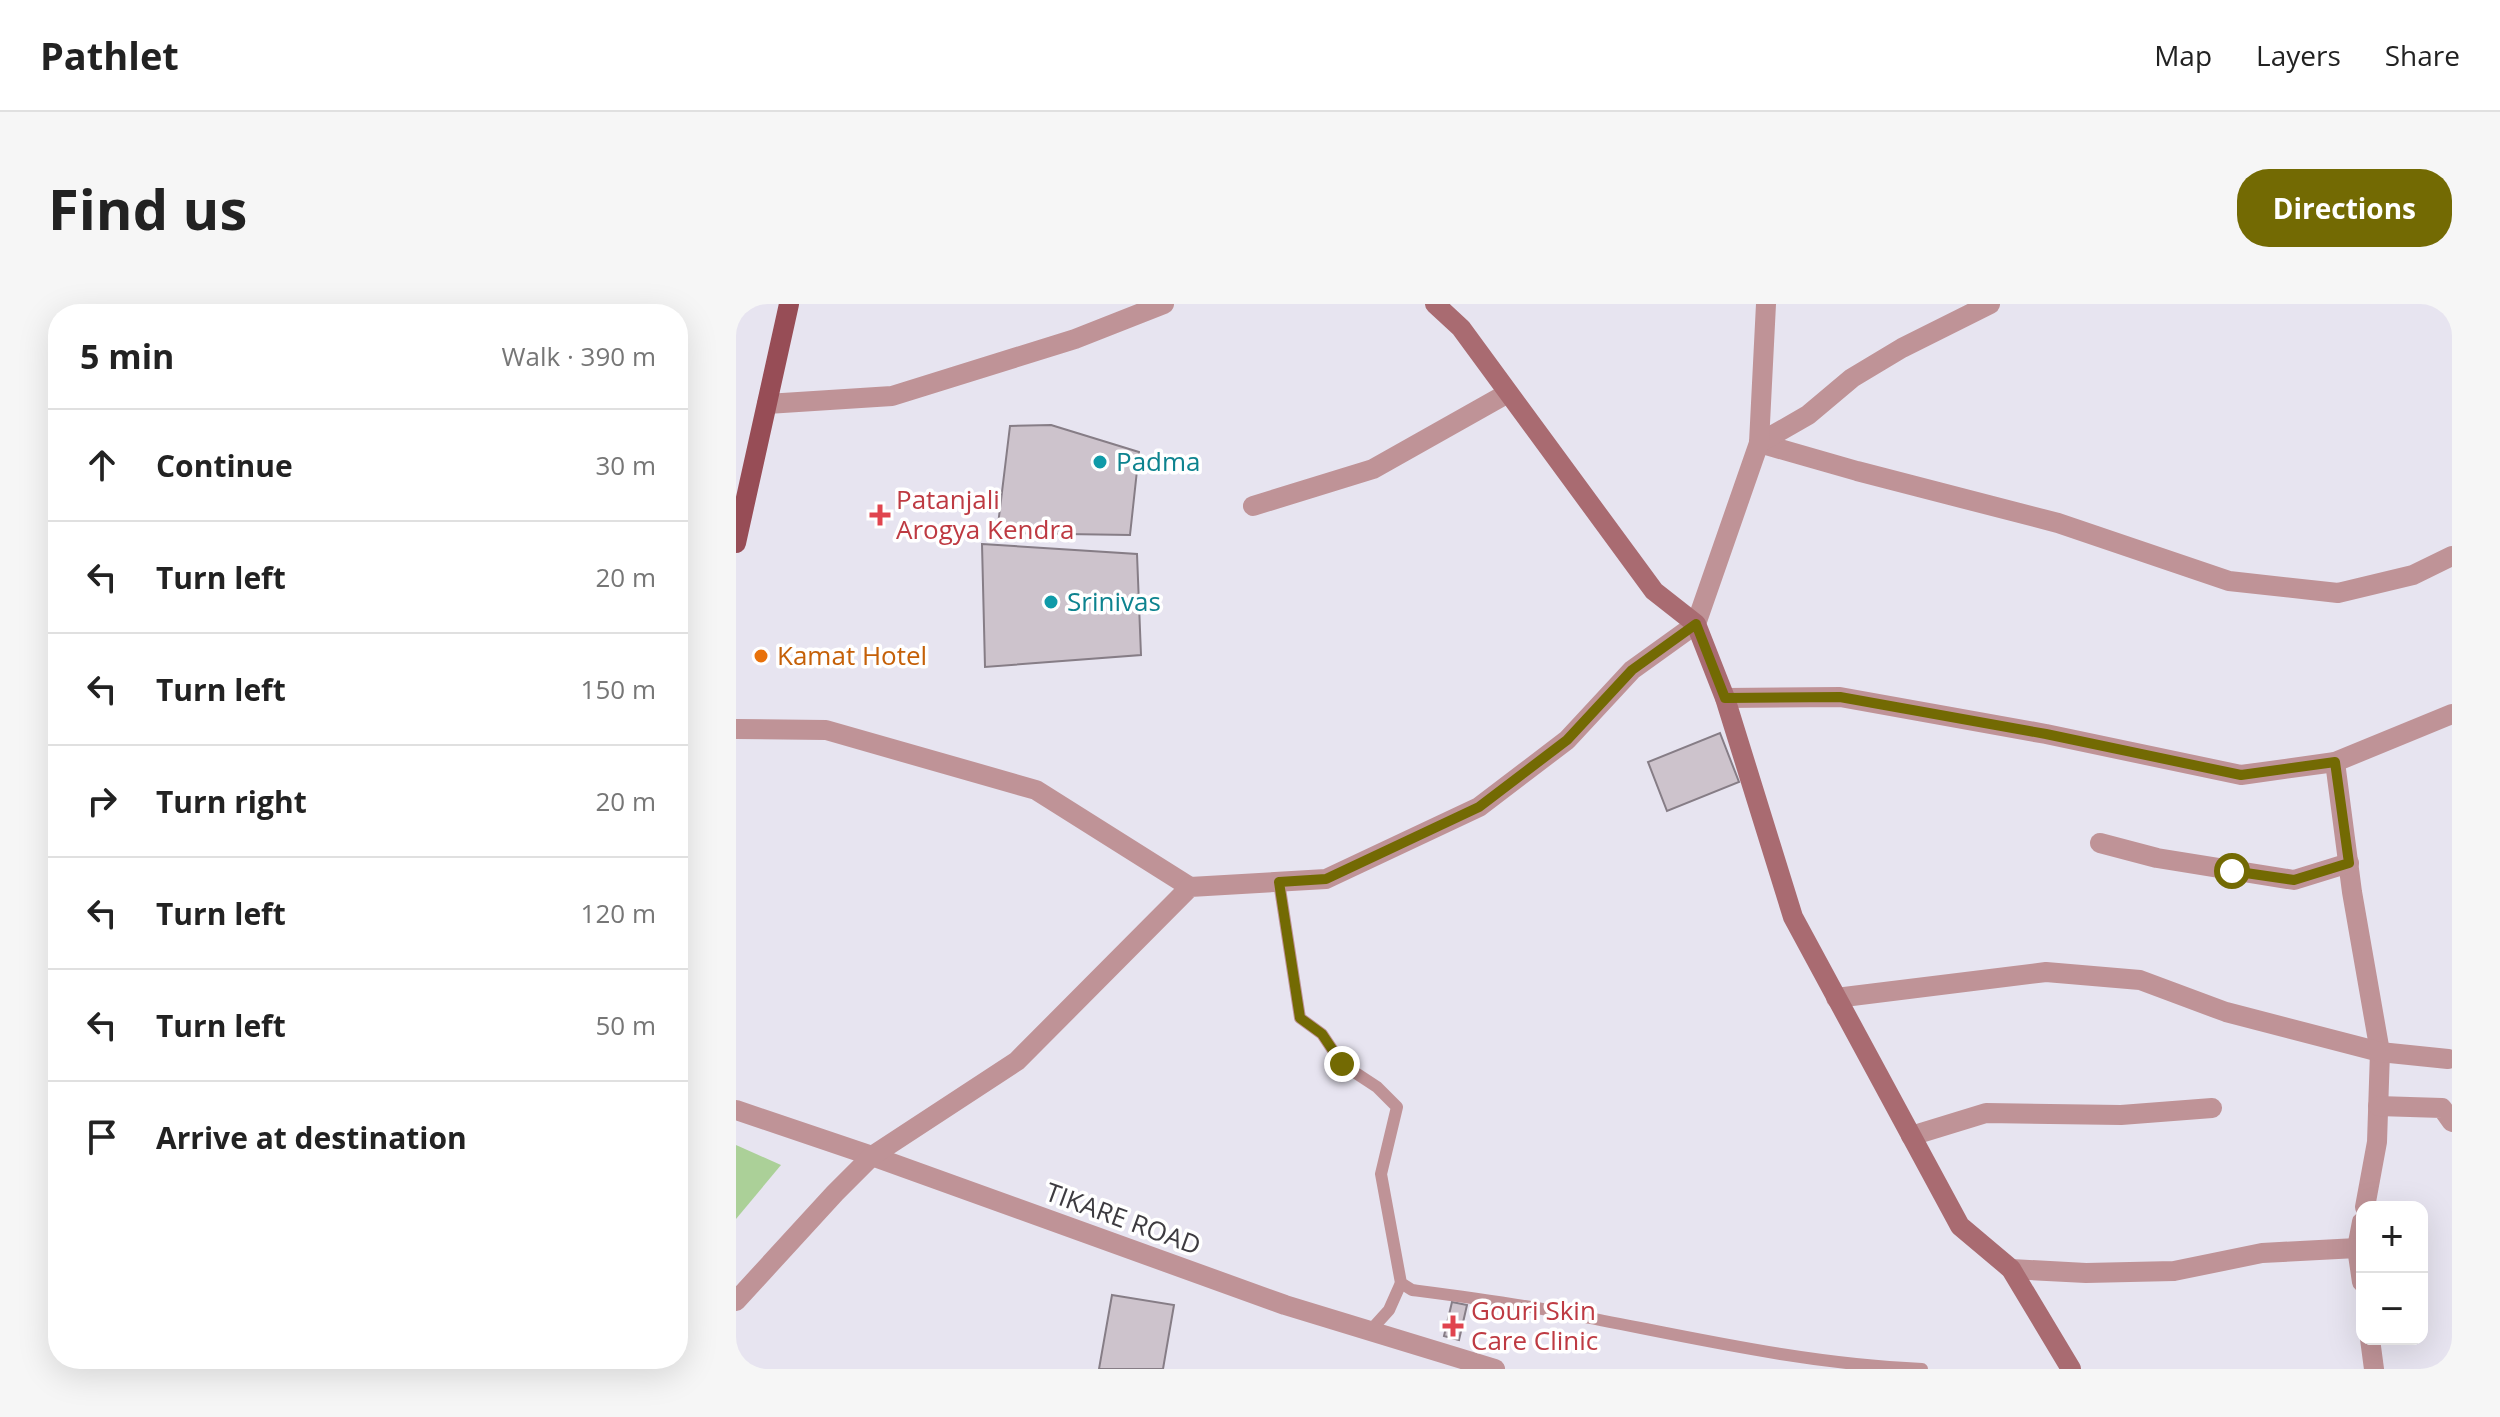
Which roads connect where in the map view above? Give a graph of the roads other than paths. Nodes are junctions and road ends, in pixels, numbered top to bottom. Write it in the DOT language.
graph roads {
  1 [pos="789,304"];
  2 [pos="1164,304"];
  3 [pos="1435,304"];
  4 [pos="1766,304"];
  5 [pos="1990,304"];
  6 [pos="1508,393"];
  7 [pos="767,404"];
  8 [pos="1759,443"];
  9 [pos="1253,506"];
  10 [pos="736,543"];
  11 [pos="2452,556"];
  12 [pos="1696,624"];
  13 [pos="1725,698"];
  14 [pos="2452,714"];
  15 [pos="736,729"];
  16 [pos="2335,762"];
  17 [pos="2100,843"];
  18 [pos="2349,863"];
  19 [pos="1279,882"];
  20 [pos="1190,887"];
  21 [pos="1836,998"];
  22 [pos="2380,1052"];
  23 [pos="2448,1059"];
  24 [pos="2378,1106"];
  25 [pos="2212,1108"];
  26 [pos="736,1110"];
  27 [pos="2452,1122"];
  28 [pos="1911,1136"];
  29 [pos="872,1156"];
  30 [pos="2366,1201"];
  31 [pos="2356,1248"];
  32 [pos="2011,1269"];
  33 [pos="1401,1283"];
  34 [pos="736,1301"];
  35 [pos="1370,1331"];
  36 [pos="2371,1345"];
  37 [pos="1495,1369"];
  38 [pos="1922,1369"];
  39 [pos="2071,1369"];
  40 [pos="2374,1369"];
  1 -- 7 [label="main road"];
  2 -- 7 [label="street"];
  3 -- 6 [label="main road"];
  4 -- 8 [label="street"];
  5 -- 8 [label="street"];
  6 -- 9 [label="street"];
  6 -- 12 [label="main road"];
  7 -- 10 [label="main road"];
  8 -- 11 [label="street"];
  8 -- 12 [label="street"];
  12 -- 13 [label="main road"];
  12 -- 19 [label="street"];
  13 -- 16 [label="street"];
  13 -- 21 [label="main road"];
  14 -- 16 [label="street"];
  15 -- 20 [label="street"];
  16 -- 18 [label="street"];
  17 -- 18 [label="street"];
  18 -- 22 [label="street"];
  19 -- 20 [label="street"];
  19 -- 33 [label="lane"];
  20 -- 29 [label="street"];
  21 -- 22 [label="street"];
  21 -- 28 [label="main road"];
  22 -- 23 [label="street"];
  22 -- 24 [label="street"];
  24 -- 27 [label="street"];
  24 -- 30 [label="street"];
  25 -- 28 [label="street"];
  26 -- 29 [label="street, TIKARE ROAD"];
  28 -- 32 [label="main road"];
  29 -- 34 [label="street"];
  29 -- 35 [label="street, TIKARE ROAD"];
  31 -- 32 [label="street"];
  32 -- 39 [label="main road"];
  33 -- 35 [label="lane"];
  33 -- 38 [label="lane"];
  35 -- 37 [label="street, TIKARE ROAD"];
  36 -- 40 [label="street"];
}
